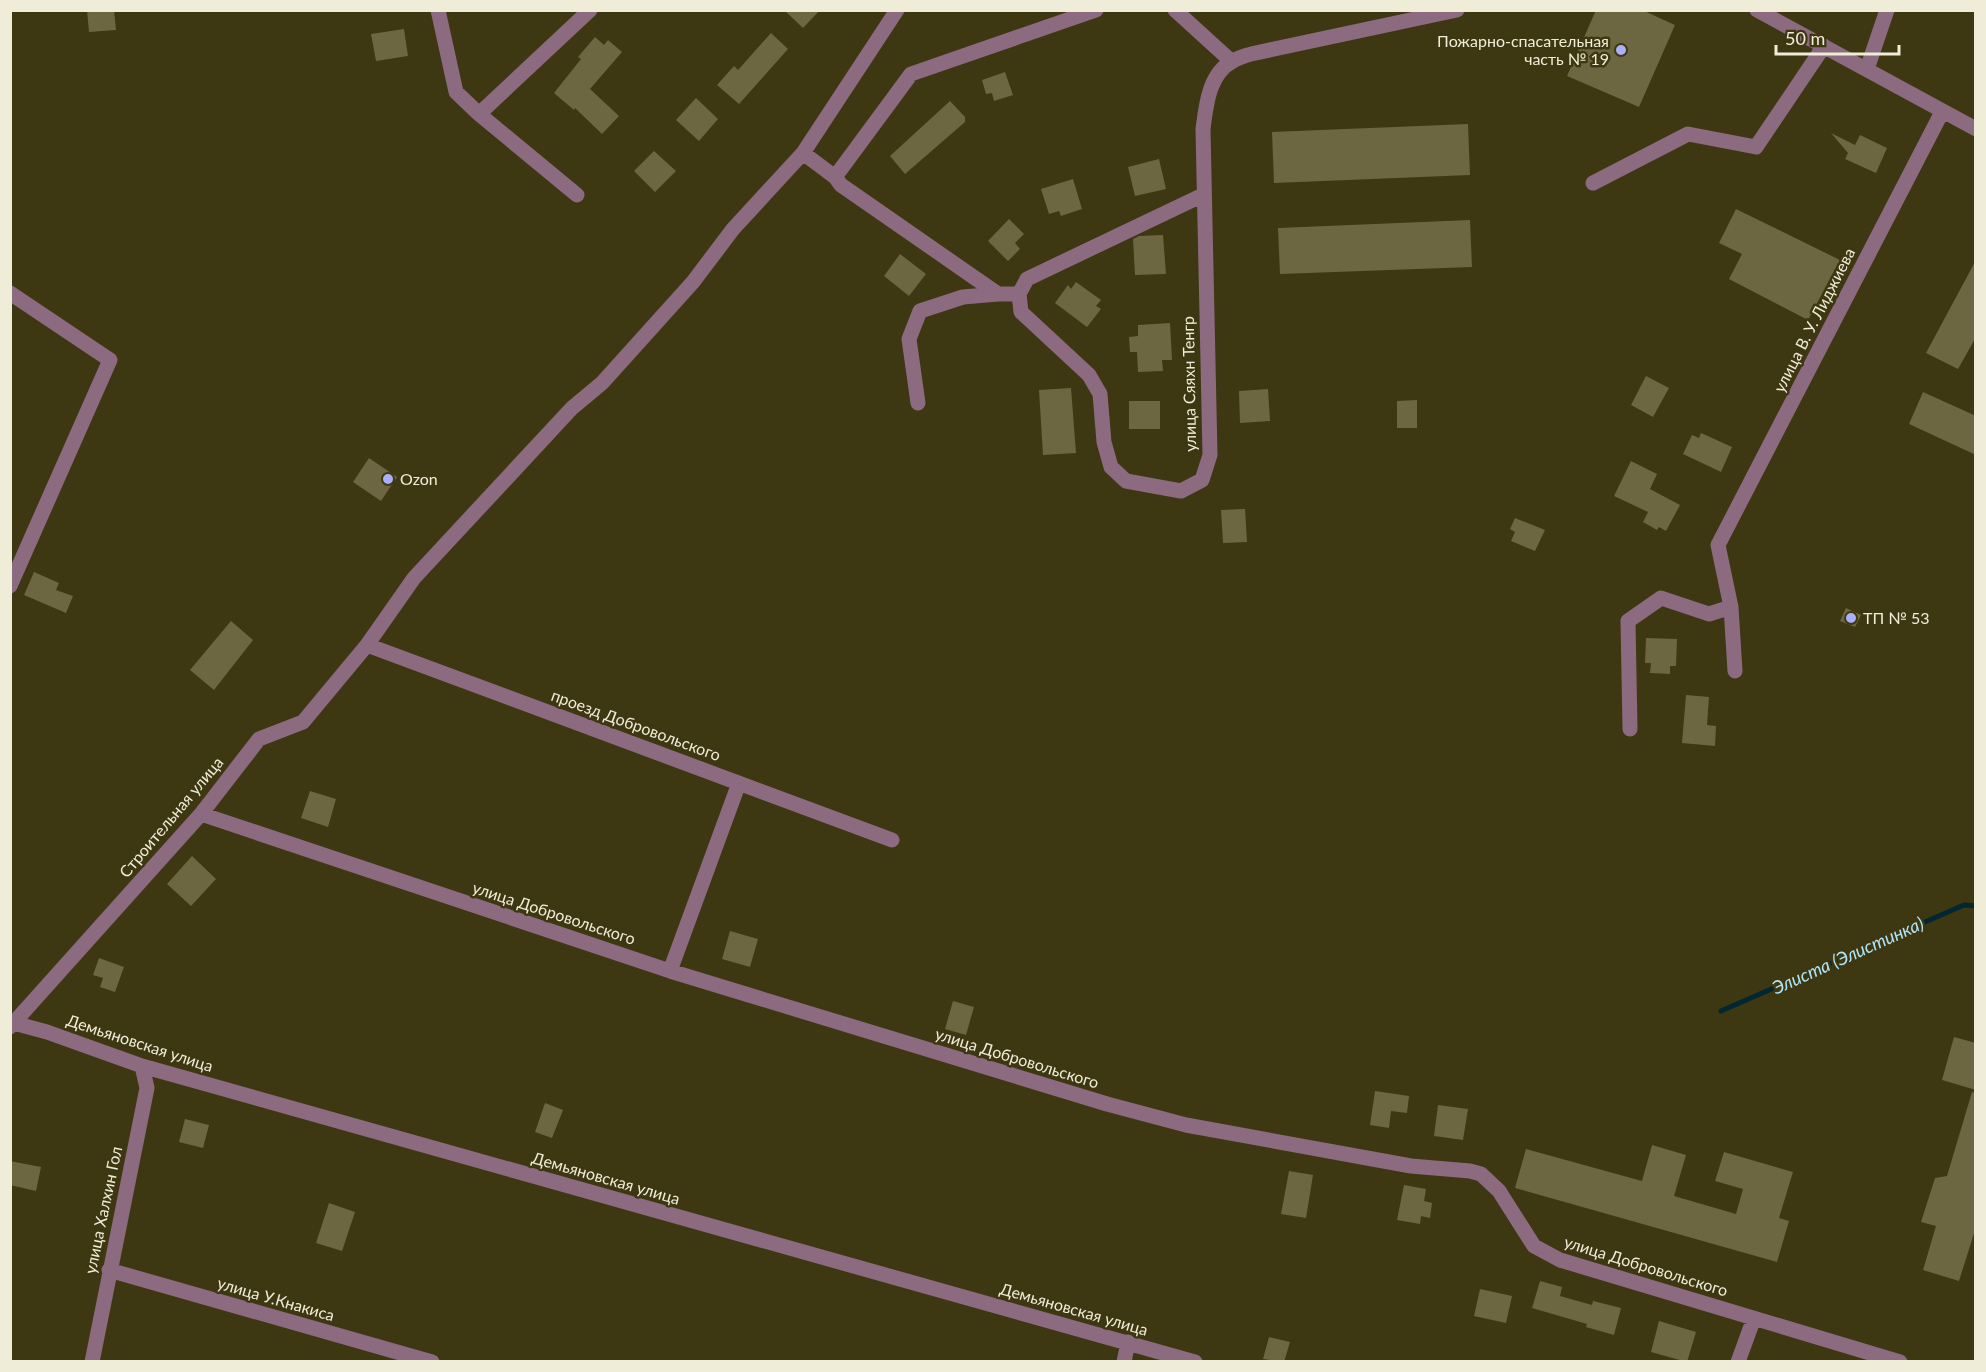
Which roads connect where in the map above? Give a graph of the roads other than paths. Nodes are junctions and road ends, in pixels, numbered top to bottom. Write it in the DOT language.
graph roads {
  1 [pos="438,10"];
  2 [pos="590,10"];
  3 [pos="897,10"];
  4 [pos="1096,10"];
  5 [pos="1175,10"];
  6 [pos="1457,10"];
  7 [pos="1757,10"];
  8 [pos="1887,10"];
  9 [pos="1824,46"];
  10 [pos="1231,61"];
  11 [pos="1867,69"];
  12 [pos="1942,112"];
  13 [pos="479,114"];
  14 [pos="1976,129"];
  15 [pos="803,153"];
  16 [pos="835,177"];
  17 [pos="1593,183"];
  18 [pos="577,195"];
  19 [pos="1203,195"];
  20 [pos="10,294"];
  21 [pos="998,294"];
  22 [pos="1018,294"];
  23 [pos="918,403"];
  24 [pos="10,586"];
  25 [pos="1731,607"];
  26 [pos="367,645"];
  27 [pos="1735,671"];
  28 [pos="1630,729"];
  29 [pos="739,783"];
  30 [pos="201,814"];
  31 [pos="892,840"];
  32 [pos="670,971"];
  33 [pos="12,1024"];
  34 [pos="142,1066"];
  35 [pos="109,1270"];
  36 [pos="1754,1318"];
  37 [pos="1128,1342"];
  38 [pos="92,1362"];
  39 [pos="432,1362"];
  40 [pos="1124,1362"];
  41 [pos="1195,1362"];
  42 [pos="1738,1362"];
  43 [pos="1900,1362"];
  1 -- 13 [label="street"];
  2 -- 13 [label="street"];
  3 -- 15 [label="street, Строительная улица"];
  4 -- 16 [label="street"];
  5 -- 10 [label="street"];
  6 -- 10 [label="street"];
  7 -- 9 [label="street"];
  8 -- 11 [label="street"];
  9 -- 11 [label="street"];
  9 -- 17 [label="street"];
  10 -- 19 [label="street, улица Сяяхн Тенгр"];
  11 -- 12 [label="street"];
  12 -- 14 [label="street"];
  12 -- 25 [label="street, улица В. У. Лиджиева"];
  13 -- 18 [label="street"];
  15 -- 16 [label="street"];
  15 -- 26 [label="street, Строительная улица"];
  16 -- 21 [label="street"];
  19 -- 22 [label="street"];
  19 -- 22 [label="street, улица Сяяхн Тенгр"];
  20 -- 24 [label="street"];
  21 -- 22 [label="street"];
  21 -- 23 [label="street"];
  25 -- 27 [label="street"];
  25 -- 28 [label="street"];
  26 -- 29 [label="street, проезд Добровольского"];
  26 -- 30 [label="street, Строительная улица"];
  29 -- 31 [label="street, проезд Добровольского"];
  29 -- 32 [label="street"];
  30 -- 32 [label="street, улица Добровольского"];
  30 -- 33 [label="street, Строительная улица"];
  32 -- 36 [label="street, улица Добровольского"];
  33 -- 34 [label="street, Демьяновская улица"];
  34 -- 35 [label="street, улица Халхин Гол"];
  34 -- 37 [label="street, Демьяновская улица"];
  35 -- 38 [label="street, улица Халхин Гол"];
  35 -- 39 [label="street, улица У.Кнакиса"];
  36 -- 42 [label="street"];
  36 -- 43 [label="street, улица Добровольского"];
  37 -- 40 [label="street"];
  37 -- 41 [label="street, Демьяновская улица"];
}
